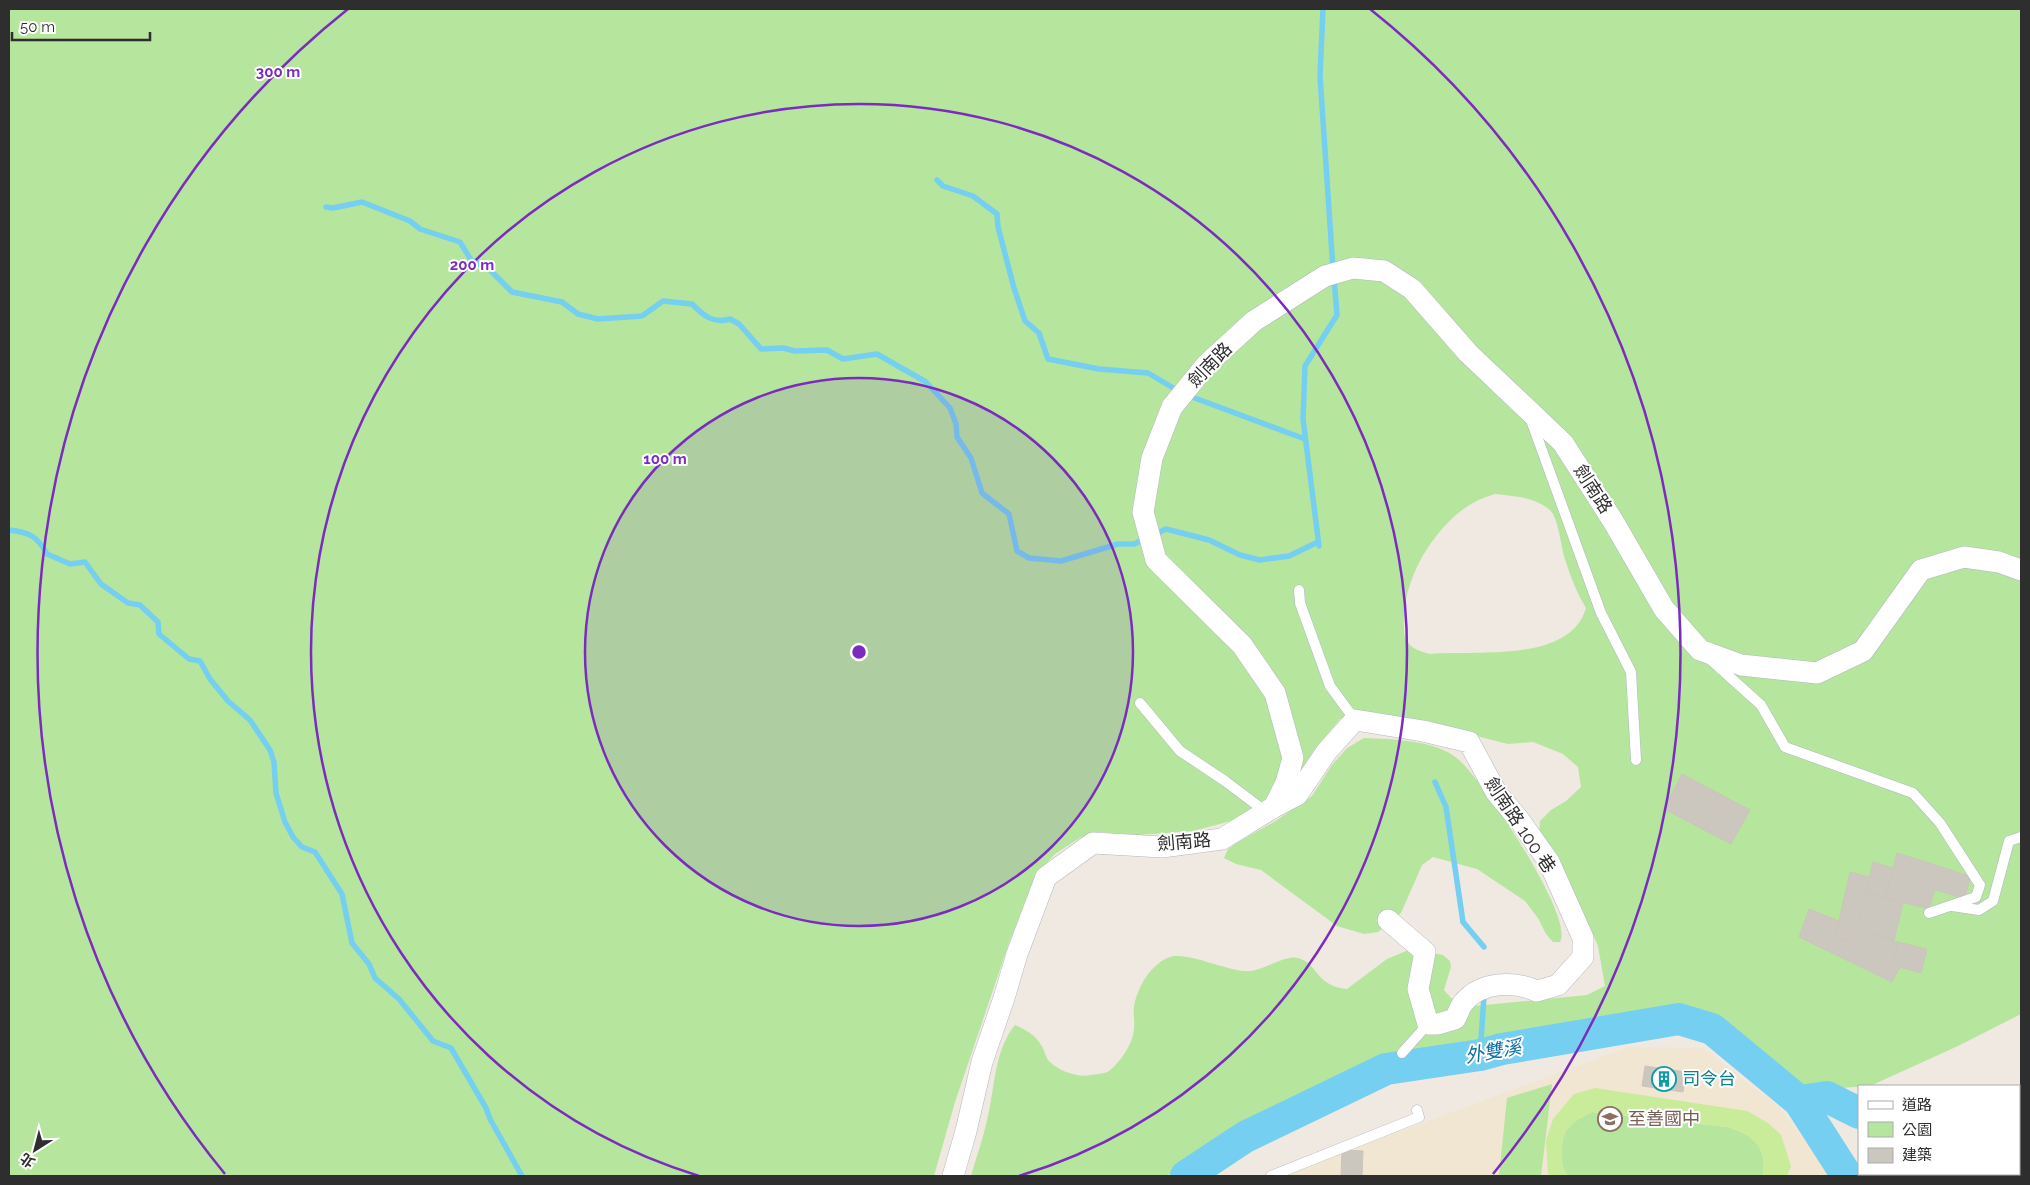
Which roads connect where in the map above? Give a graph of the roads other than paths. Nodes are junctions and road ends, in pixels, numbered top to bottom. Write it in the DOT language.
graph roads {
  1 [pos="1528,410"];
  2 [pos="2021,570"];
  3 [pos="1299,590"];
  4 [pos="1700,650"];
  5 [pos="1140,703"];
  6 [pos="1355,720"];
  7 [pos="1636,760"];
  8 [pos="1270,810"];
  9 [pos="2021,837"];
  10 [pos="1951,906"];
  11 [pos="1929,913"];
  12 [pos="1388,920"];
  13 [pos="1428,1024"];
  14 [pos="1402,1053"];
  15 [pos="1416,1110"];
  16 [pos="953,1176"];
  17 [pos="1271,1176"];
  1 -- 4 [label="street, 劍南路"];
  1 -- 7 [label="lane"];
  1 -- 8 [label="street, 劍南路"];
  2 -- 4 [label="street, 劍南路"];
  3 -- 6 [label="lane"];
  4 -- 10 [label="lane"];
  5 -- 8 [label="lane"];
  6 -- 8 [label="street"];
  6 -- 13 [label="street, 劍南路 100 巷"];
  8 -- 16 [label="street, 劍南路"];
  9 -- 10 [label="lane"];
  10 -- 11 [label="lane"];
  12 -- 13 [label="street"];
  13 -- 14 [label="lane"];
  15 -- 17 [label="lane"];
}
